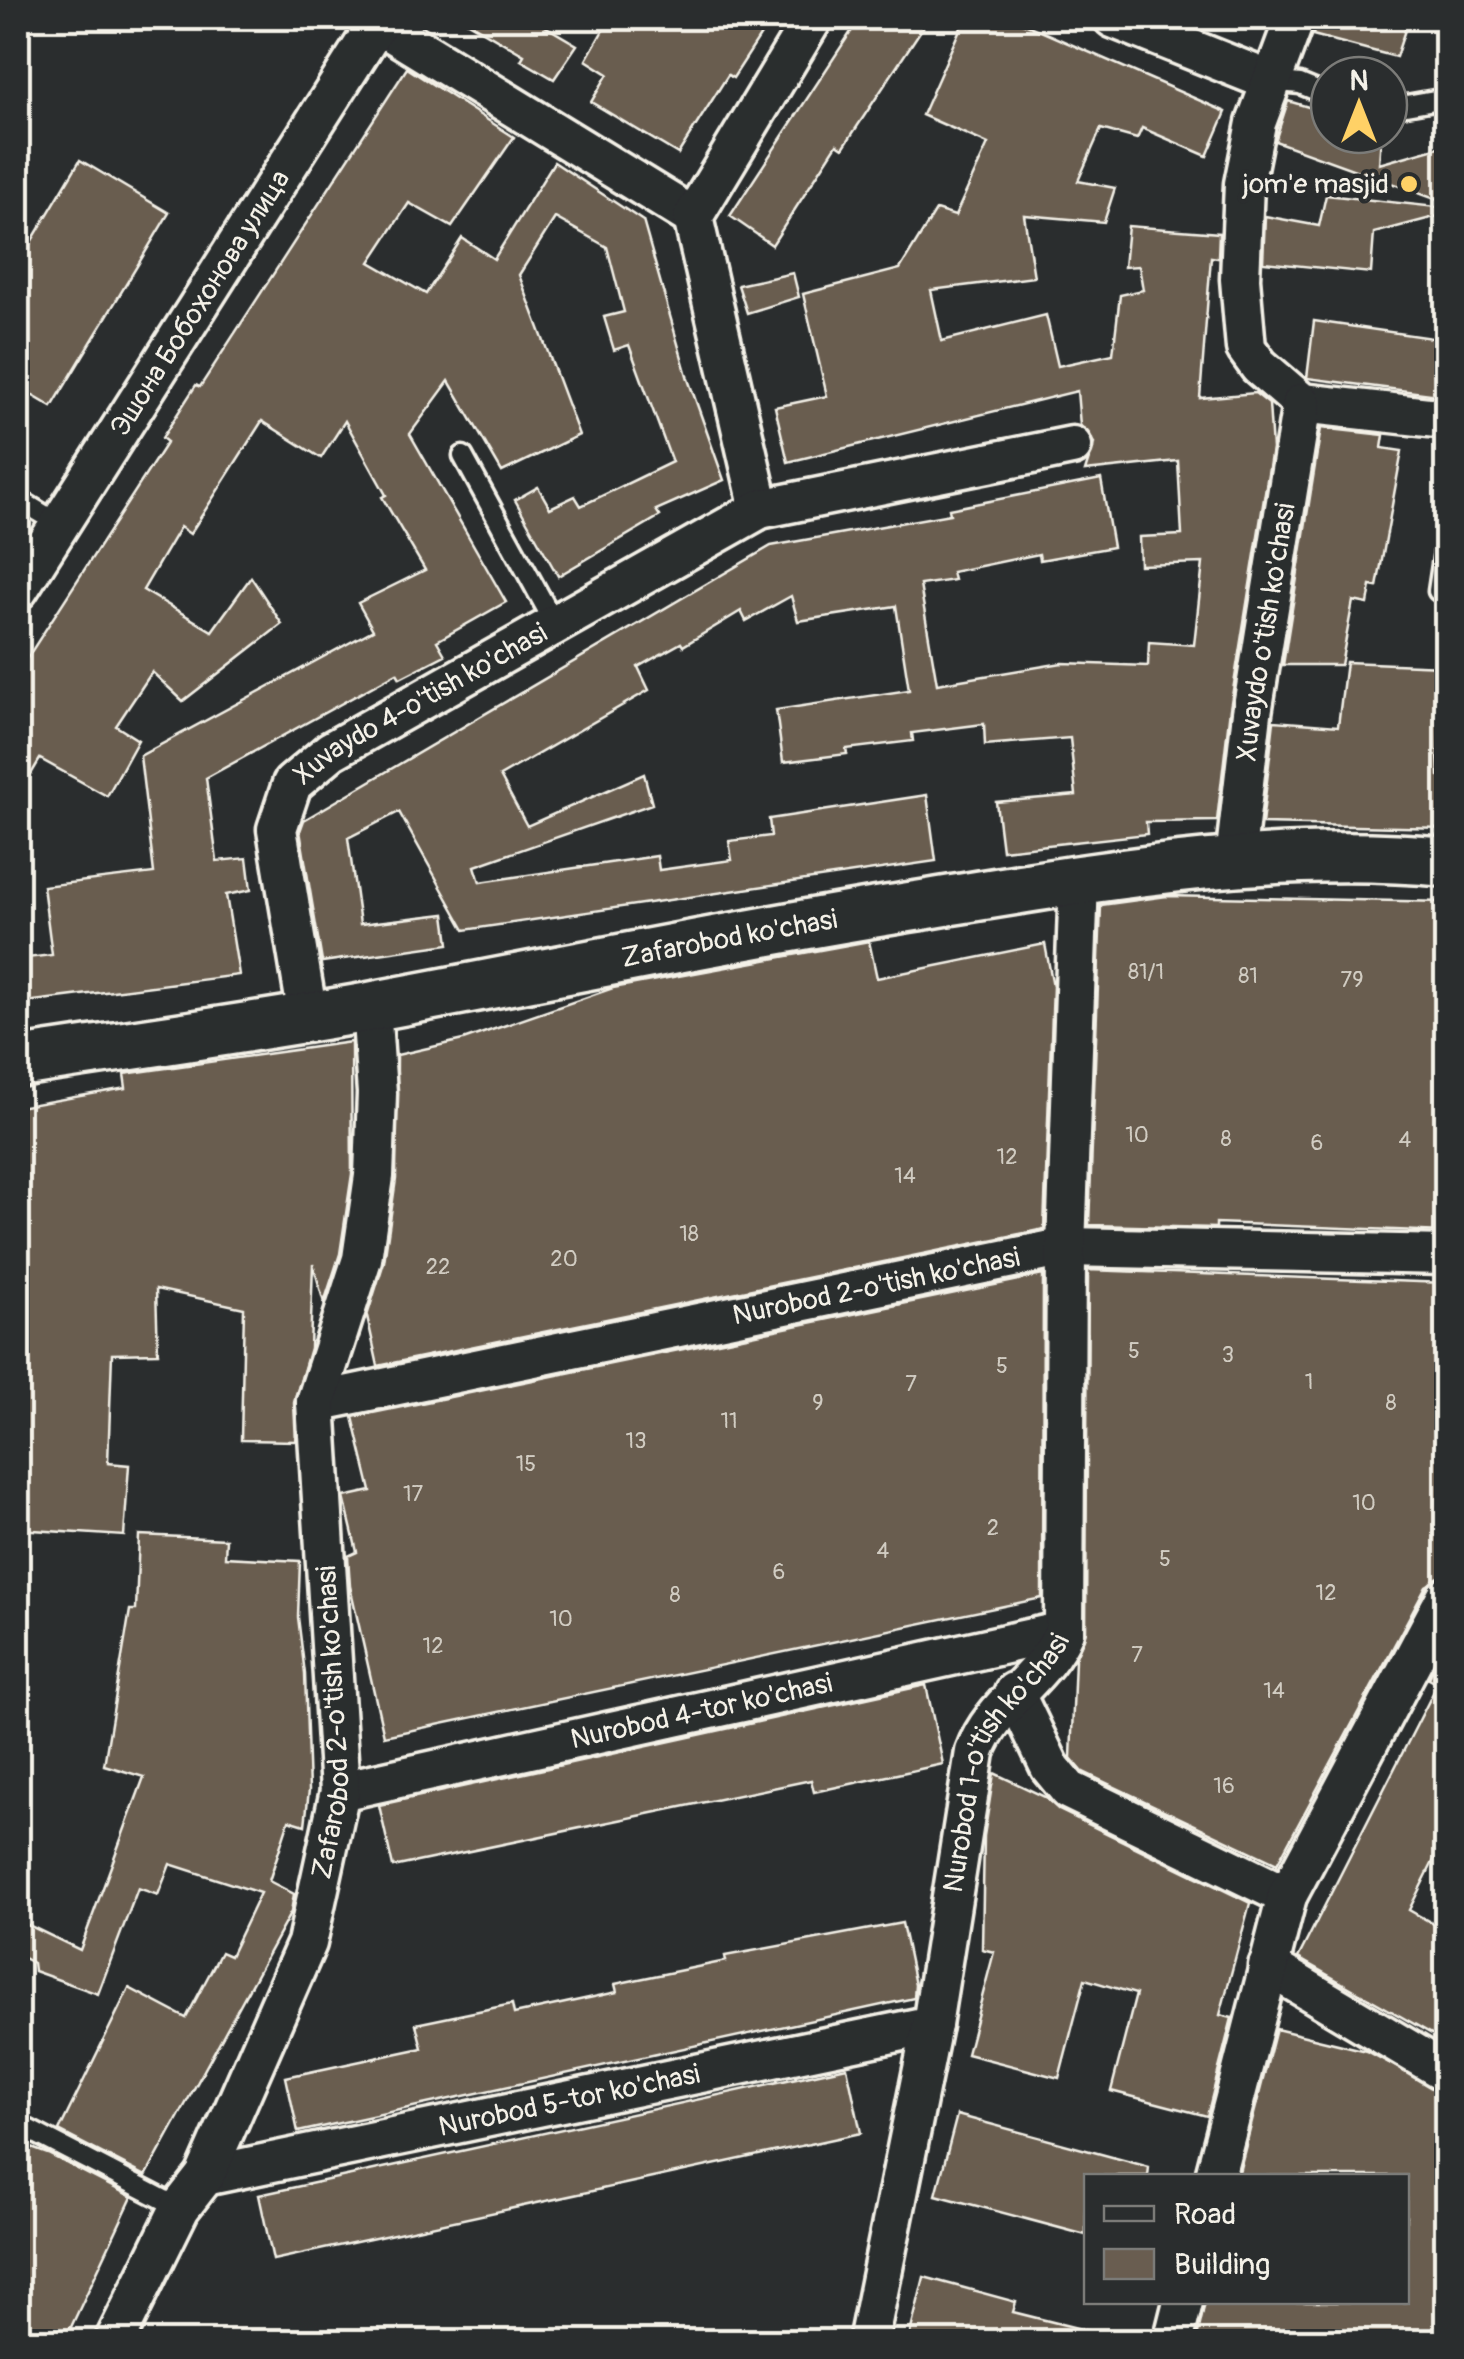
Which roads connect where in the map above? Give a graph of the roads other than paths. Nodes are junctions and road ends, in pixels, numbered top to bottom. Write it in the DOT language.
graph roads {
  1 [pos="813,18"];
  2 [pos="1113,18"];
  3 [pos="1295,18"];
  4 [pos="379,20"];
  5 [pos="1270,80"];
  6 [pos="1309,88"];
  7 [pos="1446,98"];
  8 [pos="1409,104"];
  9 [pos="692,217"];
  10 [pos="1302,403"];
  11 [pos="1446,419"];
  12 [pos="1072,446"];
  13 [pos="462,456"];
  14 [pos="18,499"];
  15 [pos="760,509"];
  16 [pos="61,524"];
  17 [pos="1446,538"];
  18 [pos="18,590"];
  19 [pos="1438,591"];
  20 [pos="555,624"];
  21 [pos="1236,860"];
  22 [pos="1446,862"];
  23 [pos="1079,879"];
  24 [pos="371,1006"];
  25 [pos="308,1017"];
  26 [pos="18,1062"];
  27 [pos="1066,1247"];
  28 [pos="1446,1255"];
  29 [pos="316,1402"];
  30 [pos="1446,1597"];
  31 [pos="1064,1630"];
  32 [pos="1014,1692"];
  33 [pos="340,1791"];
  34 [pos="1287,1896"];
  35 [pos="1268,1966"];
  36 [pos="932,2025"];
  37 [pos="1446,2072"];
  38 [pos="18,2124"];
  39 [pos="1216,2174"];
  40 [pos="205,2176"];
  41 [pos="180,2208"];
  42 [pos="1182,2304"];
  43 [pos="114,2342"];
  44 [pos="868,2342"];
  45 [pos="1173,2342"];
  1 -- 9 [label="street"];
  2 -- 5 [label="street"];
  3 -- 5 [label="street"];
  4 -- 9 [label="street"];
  4 -- 16 [label="street, Эшона Бобохонова улица"];
  5 -- 6 [label="lane"];
  5 -- 10 [label="street"];
  7 -- 8 [label="lane"];
  9 -- 15 [label="street"];
  10 -- 11 [label="street"];
  10 -- 21 [label="street, Xuvaydo o'tish ko'chasi"];
  12 -- 15 [label="street, Xuvaydo 4-o'tish ko'chasi"];
  13 -- 20 [label="lane"];
  14 -- 16 [label="lane"];
  15 -- 20 [label="street, Xuvaydo 4-o'tish ko'chasi"];
  16 -- 18 [label="street, Эшона Бобохонова улица"];
  17 -- 19 [label="lane"];
  20 -- 25 [label="street, Xuvaydo 4-o'tish ko'chasi"];
  21 -- 22 [label="street, Zafarobod ko'chasi"];
  21 -- 23 [label="street, Zafarobod ko'chasi"];
  23 -- 24 [label="street, Zafarobod ko'chasi"];
  23 -- 27 [label="street, Nurobod 1-o'tish ko'chasi"];
  24 -- 25 [label="street, Zafarobod ko'chasi"];
  24 -- 29 [label="street, Zafarobod 2-o'tish ko'chasi"];
  25 -- 26 [label="street, Zafarobod ko'chasi"];
  27 -- 28 [label="street, Nurobod 2-o'tish ko'chasi"];
  27 -- 29 [label="street, Nurobod 2-o'tish ko'chasi"];
  27 -- 31 [label="street, Nurobod 1-o'tish ko'chasi"];
  29 -- 33 [label="street, Zafarobod 2-o'tish ko'chasi"];
  30 -- 34 [label="street"];
  31 -- 32 [label="street, Nurobod 1-o'tish ko'chasi"];
  31 -- 33 [label="street, Nurobod 4-tor ko'chasi"];
  32 -- 34 [label="street"];
  32 -- 36 [label="street, Nurobod 1-o'tish ko'chasi"];
  33 -- 40 [label="street, Zafarobod 2-o'tish ko'chasi"];
  34 -- 35 [label="street"];
  35 -- 37 [label="street"];
  35 -- 39 [label="street"];
  36 -- 40 [label="street, Nurobod 5-tor ko'chasi"];
  36 -- 44 [label="street, Nurobod 1-o'tish ko'chasi"];
  38 -- 41 [label="lane"];
  40 -- 41 [label="street, Zafarobod 2-o'tish ko'chasi"];
  41 -- 43 [label="street, Zafarobod 2-o'tish ko'chasi"];
  42 -- 45 [label="street"];
}
